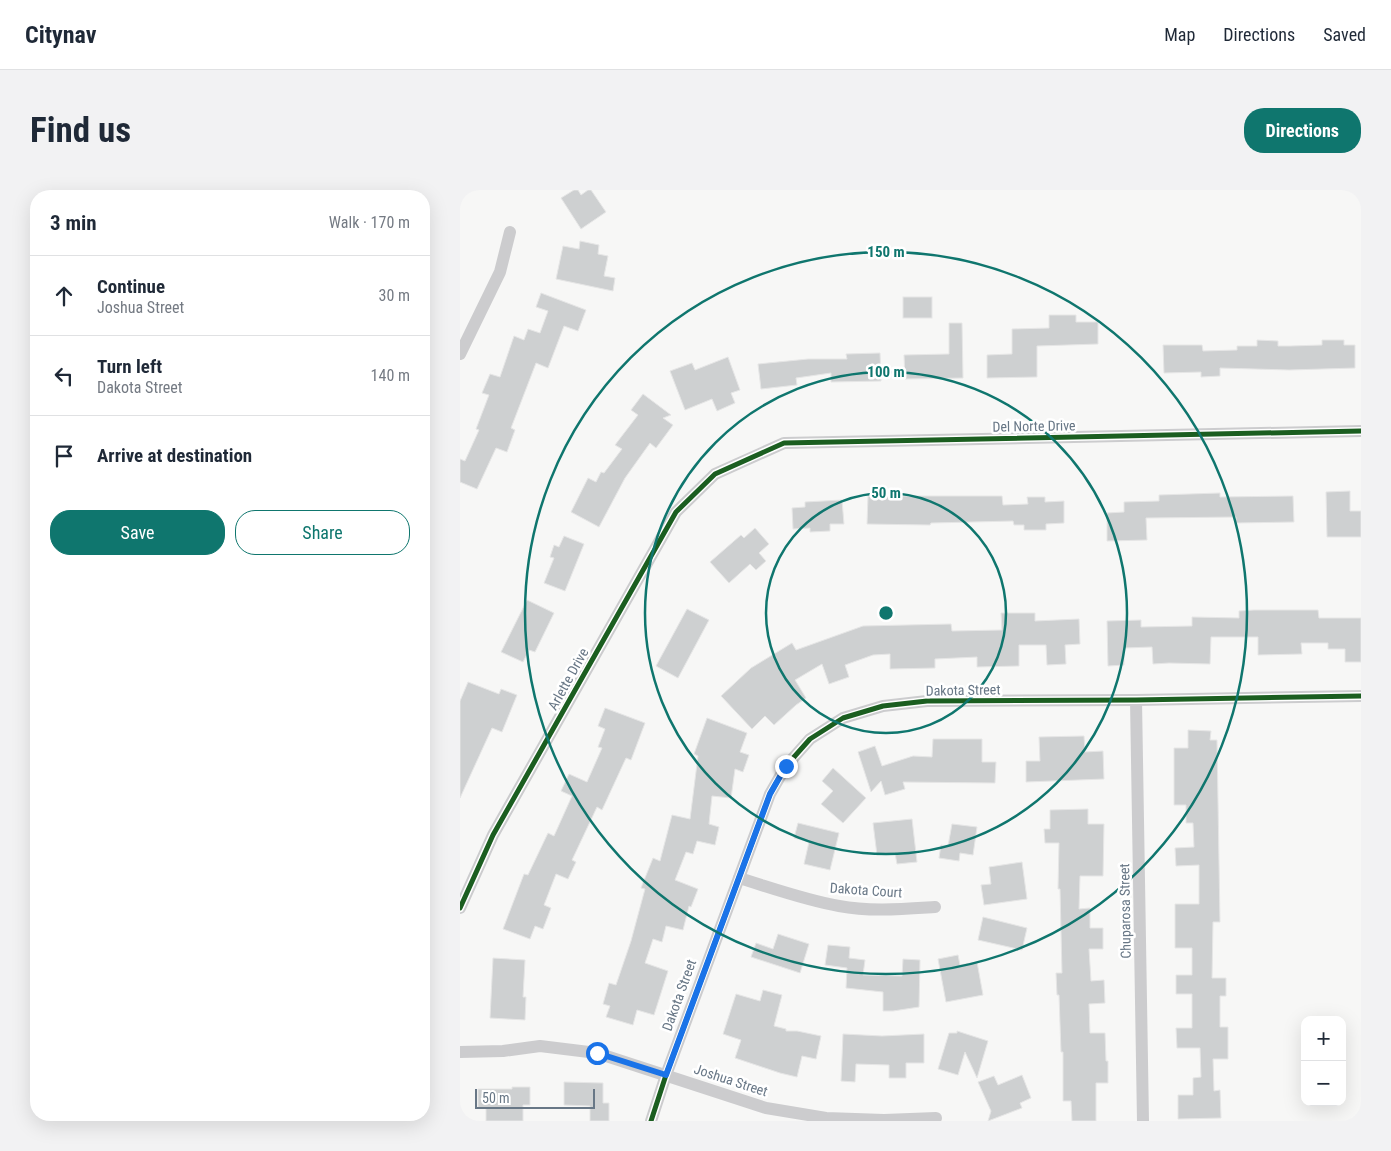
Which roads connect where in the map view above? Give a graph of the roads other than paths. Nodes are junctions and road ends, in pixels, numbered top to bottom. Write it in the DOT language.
graph roads {
  1 [pos="510,232"];
  2 [pos="460,354"];
  3 [pos="1361,431"];
  4 [pos="715,474"];
  5 [pos="1361,696"];
  6 [pos="1136,700"];
  7 [pos="739,878"];
  8 [pos="935,907"];
  9 [pos="460,908"];
  10 [pos="460,1052"];
  11 [pos="666,1075"];
  12 [pos="936,1118"];
  13 [pos="651,1121"];
  14 [pos="1143,1121"];
  1 -- 2 [label="street"];
  3 -- 4 [label="street, Del Norte Drive"];
  4 -- 9 [label="street, Arlette Drive"];
  5 -- 6 [label="street, Dakota Street"];
  6 -- 7 [label="street, Dakota Street"];
  6 -- 14 [label="street, Chuparosa Street"];
  7 -- 8 [label="street, Dakota Court"];
  7 -- 11 [label="street, Dakota Street"];
  10 -- 11 [label="street, Joshua Street"];
  11 -- 12 [label="street, Joshua Street"];
  11 -- 13 [label="street, Dakota Street"];
}
